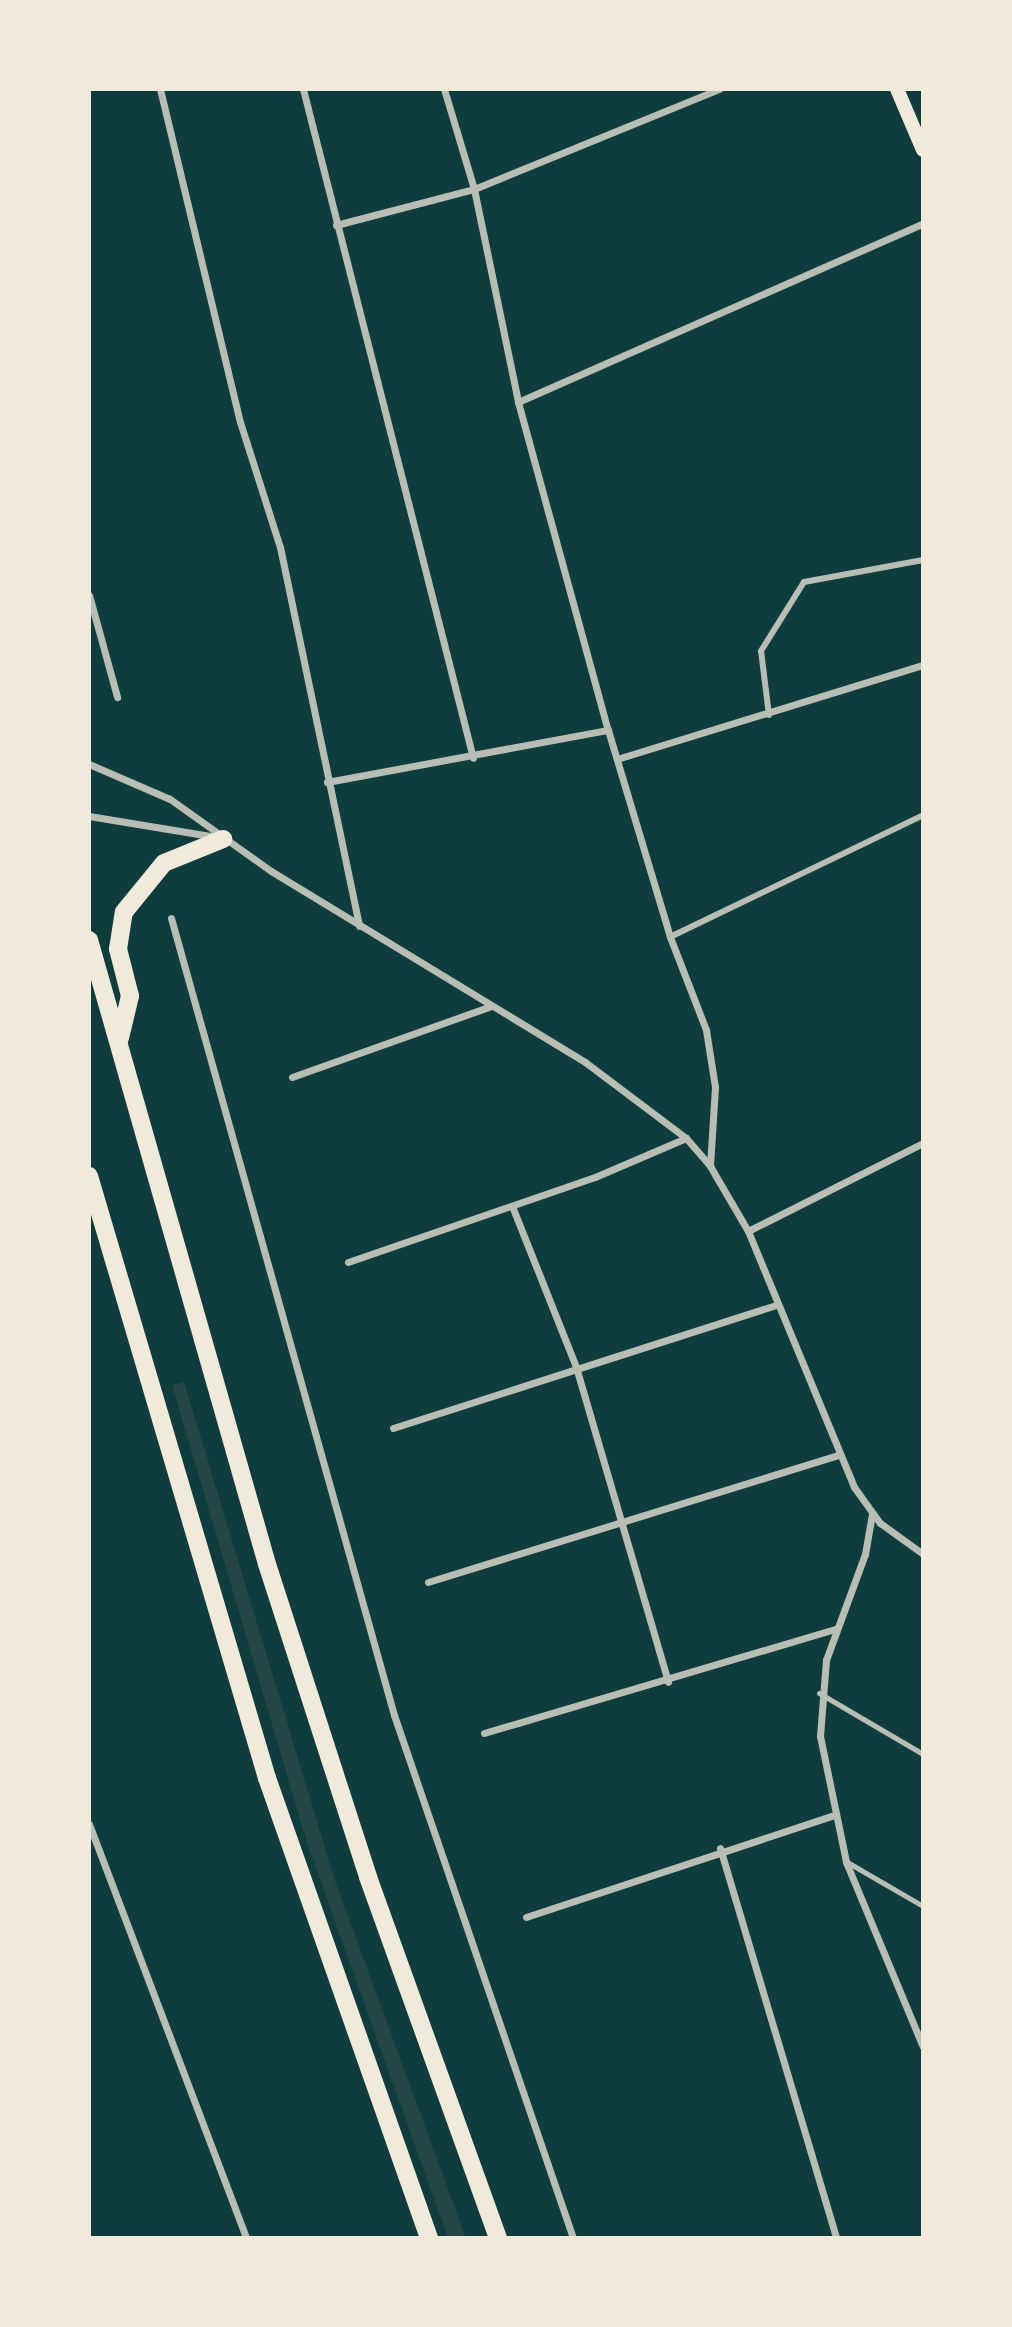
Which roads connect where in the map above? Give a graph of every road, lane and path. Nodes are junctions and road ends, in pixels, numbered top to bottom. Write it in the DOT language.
graph roads {
  1 [pos="160,89"];
  2 [pos="303,89"];
  3 [pos="444,89"];
  4 [pos="719,89"];
  5 [pos="897,89"];
  6 [pos="923,150"];
  7 [pos="474,189"];
  8 [pos="923,223"];
  9 [pos="336,225"];
  10 [pos="518,402"];
  11 [pos="923,560"];
  12 [pos="89,595"];
  13 [pos="923,665"];
  14 [pos="117,697"];
  15 [pos="769,715"];
  16 [pos="608,730"];
  17 [pos="473,758"];
  18 [pos="617,759"];
  19 [pos="89,764"];
  20 [pos="327,782"];
  21 [pos="923,815"];
  22 [pos="89,817"];
  23 [pos="223,839"];
  24 [pos="171,918"];
  25 [pos="359,926"];
  26 [pos="670,937"];
  27 [pos="89,940"];
  28 [pos="489,1007"];
  29 [pos="120,1038"];
  30 [pos="292,1077"];
  31 [pos="686,1138"];
  32 [pos="923,1143"];
  33 [pos="710,1166"];
  34 [pos="89,1176"];
  35 [pos="512,1206"];
  36 [pos="748,1231"];
  37 [pos="348,1262"];
  38 [pos="774,1306"];
  39 [pos="576,1367"];
  40 [pos="393,1427"];
  41 [pos="838,1455"];
  42 [pos="872,1514"];
  43 [pos="624,1517"];
  44 [pos="923,1554"];
  45 [pos="428,1581"];
  46 [pos="836,1629"];
  47 [pos="668,1682"];
  48 [pos="819,1693"];
  49 [pos="484,1733"];
  50 [pos="923,1754"];
  51 [pos="832,1816"];
  52 [pos="89,1824"];
  53 [pos="720,1848"];
  54 [pos="846,1862"];
  55 [pos="923,1906"];
  56 [pos="526,1917"];
  57 [pos="923,2048"];
  58 [pos="246,2238"];
  59 [pos="429,2238"];
  60 [pos="498,2238"];
  61 [pos="573,2238"];
  62 [pos="836,2238"];
  1 -- 20 [label="street"];
  2 -- 9 [label="street"];
  3 -- 7 [label="street"];
  4 -- 7 [label="street"];
  5 -- 6 [label="main road"];
  7 -- 9 [label="street"];
  7 -- 10 [label="street"];
  8 -- 10 [label="street"];
  9 -- 17 [label="street"];
  10 -- 16 [label="street"];
  11 -- 15 [label="street"];
  12 -- 14 [label="street"];
  13 -- 15 [label="street"];
  15 -- 18 [label="street"];
  16 -- 17 [label="street"];
  16 -- 18 [label="street"];
  17 -- 20 [label="street"];
  18 -- 26 [label="street"];
  19 -- 23 [label="street"];
  20 -- 25 [label="street"];
  21 -- 26 [label="street"];
  22 -- 23 [label="street"];
  23 -- 25 [label="street"];
  23 -- 29 [label="main road"];
  24 -- 61 [label="street"];
  25 -- 28 [label="street"];
  26 -- 33 [label="street"];
  27 -- 29 [label="main road"];
  28 -- 30 [label="street"];
  28 -- 31 [label="street"];
  29 -- 60 [label="main road"];
  31 -- 33 [label="street"];
  31 -- 35 [label="street"];
  32 -- 36 [label="street"];
  33 -- 36 [label="street"];
  34 -- 59 [label="main road"];
  35 -- 37 [label="street"];
  35 -- 39 [label="street"];
  36 -- 38 [label="street"];
  38 -- 39 [label="street"];
  38 -- 41 [label="street"];
  39 -- 40 [label="street"];
  39 -- 43 [label="street"];
  41 -- 42 [label="street"];
  41 -- 43 [label="street"];
  42 -- 44 [label="street"];
  42 -- 46 [label="street"];
  43 -- 45 [label="street"];
  43 -- 47 [label="street"];
  46 -- 47 [label="street"];
  46 -- 48 [label="street"];
  47 -- 49 [label="street"];
  48 -- 50 [label="lane"];
  48 -- 51 [label="street"];
  51 -- 53 [label="street"];
  51 -- 54 [label="street"];
  52 -- 58 [label="street"];
  53 -- 56 [label="street"];
  53 -- 62 [label="street"];
  54 -- 55 [label="lane"];
  54 -- 57 [label="street"];
}
